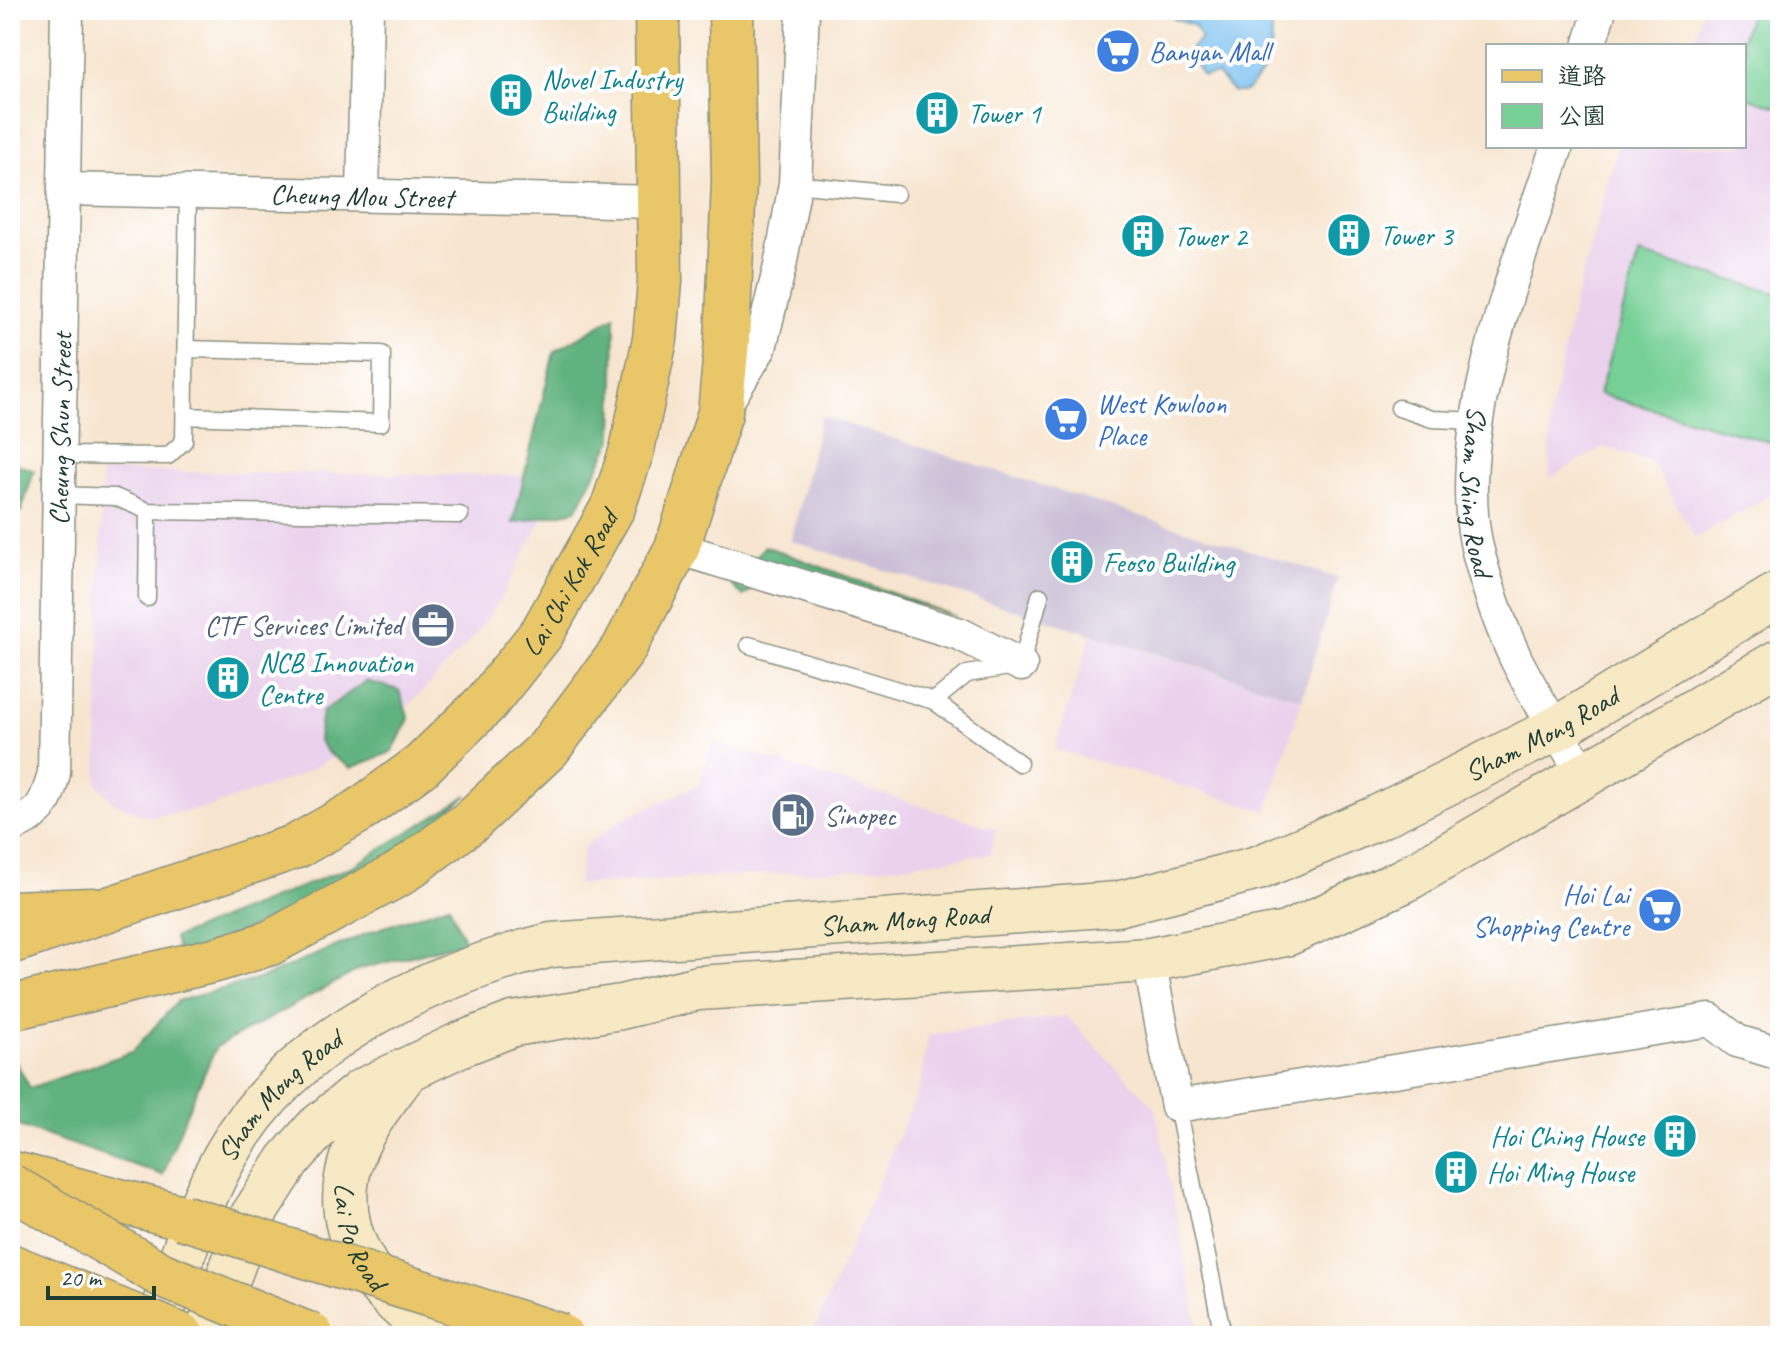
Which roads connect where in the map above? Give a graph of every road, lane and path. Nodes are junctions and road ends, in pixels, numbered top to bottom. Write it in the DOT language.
graph roads {
  1 [pos="67,10"];
  2 [pos="367,10"];
  3 [pos="657,10"];
  4 [pos="731,10"];
  5 [pos="803,10"];
  6 [pos="1600,10"];
  7 [pos="1590,44"];
  8 [pos="1556,148"];
  9 [pos="795,184"];
  10 [pos="64,189"];
  11 [pos="188,192"];
  12 [pos="896,194"];
  13 [pos="363,195"];
  14 [pos="659,202"];
  15 [pos="186,349"];
  16 [pos="1399,408"];
  17 [pos="720,413"];
  18 [pos="185,416"];
  19 [pos="1478,421"];
  20 [pos="59,455"];
  21 [pos="59,495"];
  22 [pos="148,511"];
  23 [pos="460,515"];
  24 [pos="677,548"];
  25 [pos="1780,593"];
  26 [pos="1040,596"];
  27 [pos="147,598"];
  28 [pos="749,645"];
  29 [pos="1780,661"];
  30 [pos="1021,665"];
  31 [pos="934,701"];
  32 [pos="1558,728"];
  33 [pos="1019,763"];
  34 [pos="1584,777"];
  35 [pos="10,827"];
  36 [pos="101,910"];
  37 [pos="10,913"];
  38 [pos="10,942"];
  39 [pos="1149,960"];
  40 [pos="14,1011"];
  41 [pos="1780,1054"];
  42 [pos="405,1073"];
  43 [pos="1177,1106"];
  44 [pos="10,1173"];
  45 [pos="10,1186"];
  46 [pos="10,1266"];
  47 [pos="10,1297"];
  48 [pos="170,1332"];
  49 [pos="86,1336"];
  50 [pos="206,1336"];
  51 [pos="312,1336"];
  52 [pos="442,1336"];
  53 [pos="561,1336"];
  54 [pos="1223,1336"];
  1 -- 10 [label="street, Cheung Shun Street"];
  2 -- 13 [label="street"];
  3 -- 14 [label="main road, Lai Chi Kok Road"];
  4 -- 17 [label="main road"];
  5 -- 9 [label="street"];
  6 -- 7 [label="street"];
  8 -- 19 [label="street, Sham Shing Road"];
  9 -- 12 [label="lane"];
  9 -- 17 [label="street"];
  10 -- 11 [label="street, Cheung Mou Street"];
  10 -- 20 [label="street, Cheung Shun Street"];
  11 -- 13 [label="street, Cheung Mou Street"];
  11 -- 15 [label="lane"];
  13 -- 14 [label="street, Cheung Mou Street"];
  14 -- 36 [label="main road, Lai Chi Kok Road"];
  15 -- 18 [label="lane"];
  15 -- 18 [label="lane"];
  16 -- 19 [label="lane"];
  17 -- 24 [label="main road"];
  18 -- 20 [label="lane"];
  19 -- 32 [label="street, Sham Shing Road"];
  20 -- 21 [label="street, Cheung Shun Street"];
  21 -- 22 [label="lane"];
  21 -- 35 [label="street, Cheung Shun Street"];
  22 -- 23 [label="lane"];
  22 -- 27 [label="lane"];
  24 -- 30 [label="street"];
  24 -- 40 [label="main road"];
  25 -- 32 [label="street, Sham Mong Road"];
  26 -- 30 [label="lane"];
  28 -- 31 [label="lane"];
  29 -- 34 [label="street, Sham Mong Road"];
  30 -- 31 [label="lane"];
  31 -- 33 [label="lane"];
  32 -- 34 [label="street, Sham Shing Road"];
  32 -- 48 [label="street, Sham Mong Road"];
  34 -- 39 [label="street, Sham Mong Road"];
  36 -- 37 [label="main road"];
  36 -- 38 [label="main road"];
  39 -- 42 [label="street, Sham Mong Road"];
  39 -- 43 [label="street"];
  41 -- 43 [label="street"];
  42 -- 50 [label="street, Sham Mong Road"];
  42 -- 52 [label="street, Lai Po Road"];
  43 -- 54 [label="lane"];
  44 -- 53 [label="main road, bridge"];
  45 -- 51 [label="main road, bridge"];
  46 -- 48 [label="main road, bridge"];
  47 -- 49 [label="main road, bridge"];
}
